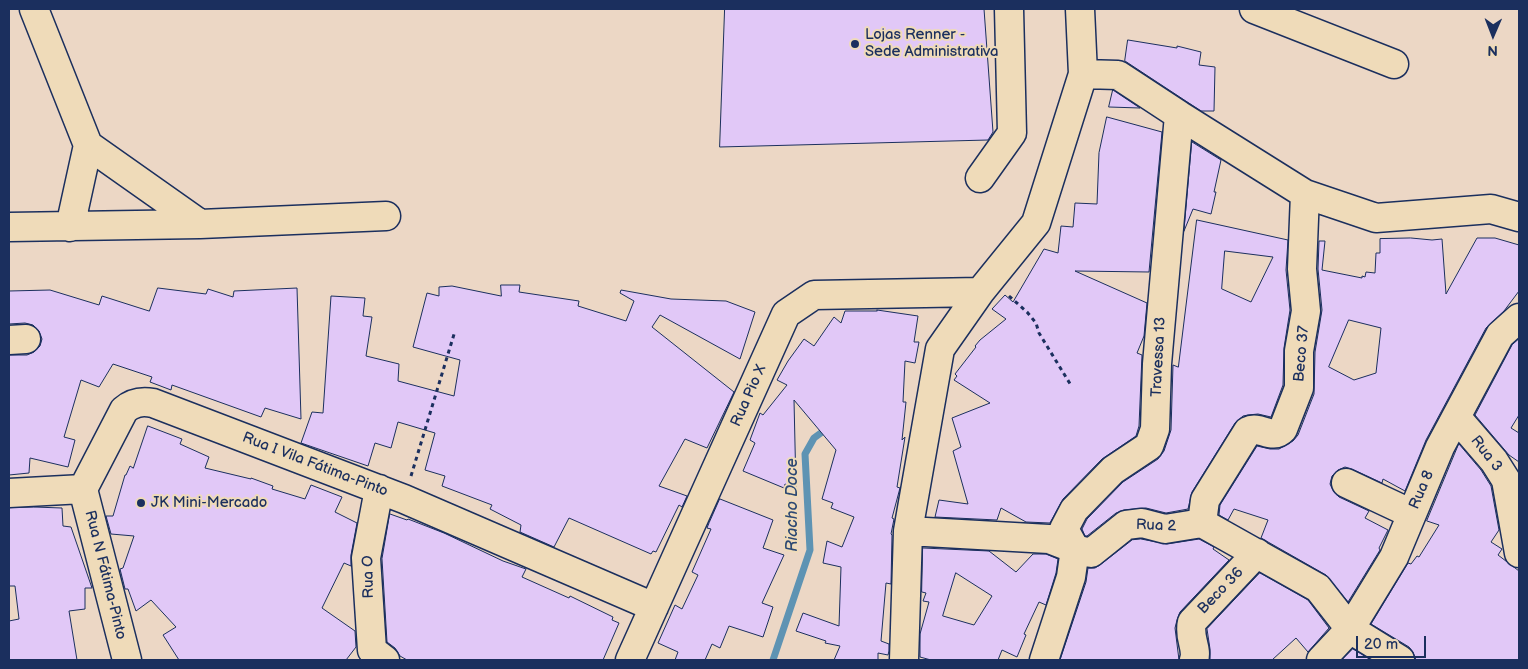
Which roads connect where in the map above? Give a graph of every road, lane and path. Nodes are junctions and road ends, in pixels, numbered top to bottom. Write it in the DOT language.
graph roads {
  1 [pos="34,9"];
  2 [pos="1009,9"];
  3 [pos="1080,9"];
  4 [pos="1254,9"];
  5 [pos="1394,64"];
  6 [pos="1083,74"];
  7 [pos="1179,115"];
  8 [pos="88,145"];
  9 [pos="980,178"];
  10 [pos="1305,194"];
  11 [pos="386,216"];
  12 [pos="1519,217"];
  13 [pos="200,224"];
  14 [pos="9,227"];
  15 [pos="70,227"];
  16 [pos="980,292"];
  17 [pos="1519,318"];
  18 [pos="455,331"];
  19 [pos="1072,387"];
  20 [pos="1457,418"];
  21 [pos="1346,483"];
  22 [pos="83,489"];
  23 [pos="379,489"];
  24 [pos="9,493"];
  25 [pos="404,499"];
  26 [pos="1412,514"];
  27 [pos="1202,523"];
  28 [pos="908,531"];
  29 [pos="1075,549"];
  30 [pos="1519,553"];
  31 [pos="1257,554"];
  32 [pos="654,607"];
  33 [pos="1350,630"];
  34 [pos="374,657"];
  35 [pos="127,660"];
  36 [pos="630,660"];
  37 [pos="904,660"];
  38 [pos="1044,660"];
  39 [pos="1194,660"];
  40 [pos="1320,660"];
  41 [pos="1400,660"];
  1 -- 8 [label="street"];
  2 -- 9 [label="street"];
  3 -- 6 [label="street"];
  4 -- 5 [label="street"];
  6 -- 7 [label="street"];
  6 -- 16 [label="street"];
  7 -- 10 [label="street"];
  7 -- 29 [label="street, Travessa 13"];
  8 -- 13 [label="street"];
  8 -- 15 [label="street"];
  10 -- 12 [label="street"];
  10 -- 27 [label="street, Beco 37"];
  11 -- 13 [label="street"];
  13 -- 15 [label="street"];
  14 -- 15 [label="street"];
  16 -- 19 [label="path"];
  16 -- 28 [label="street"];
  16 -- 32 [label="street, Rua Pio X"];
  17 -- 20 [label="street, Rua 8"];
  18 -- 25 [label="path"];
  20 -- 26 [label="street, Rua 8"];
  20 -- 30 [label="street, Rua 3"];
  21 -- 26 [label="street"];
  22 -- 23 [label="street, Rua I Vila Fátima-Pinto"];
  22 -- 24 [label="street"];
  22 -- 35 [label="street, Rua N Fátima-Pinto"];
  23 -- 25 [label="street, Rua I Vila Fátima-Pinto"];
  23 -- 34 [label="street, Rua O"];
  25 -- 32 [label="street, Rua I Vila Fátima-Pinto"];
  26 -- 33 [label="street, Rua 8"];
  27 -- 29 [label="street, Rua 2"];
  27 -- 31 [label="street"];
  28 -- 29 [label="street, Rua 2"];
  28 -- 37 [label="street"];
  29 -- 38 [label="street"];
  31 -- 33 [label="street"];
  31 -- 39 [label="street, Beco 36"];
  32 -- 36 [label="street, Rua Pio X"];
  33 -- 40 [label="street, Rua 8"];
  33 -- 41 [label="street"];
}
